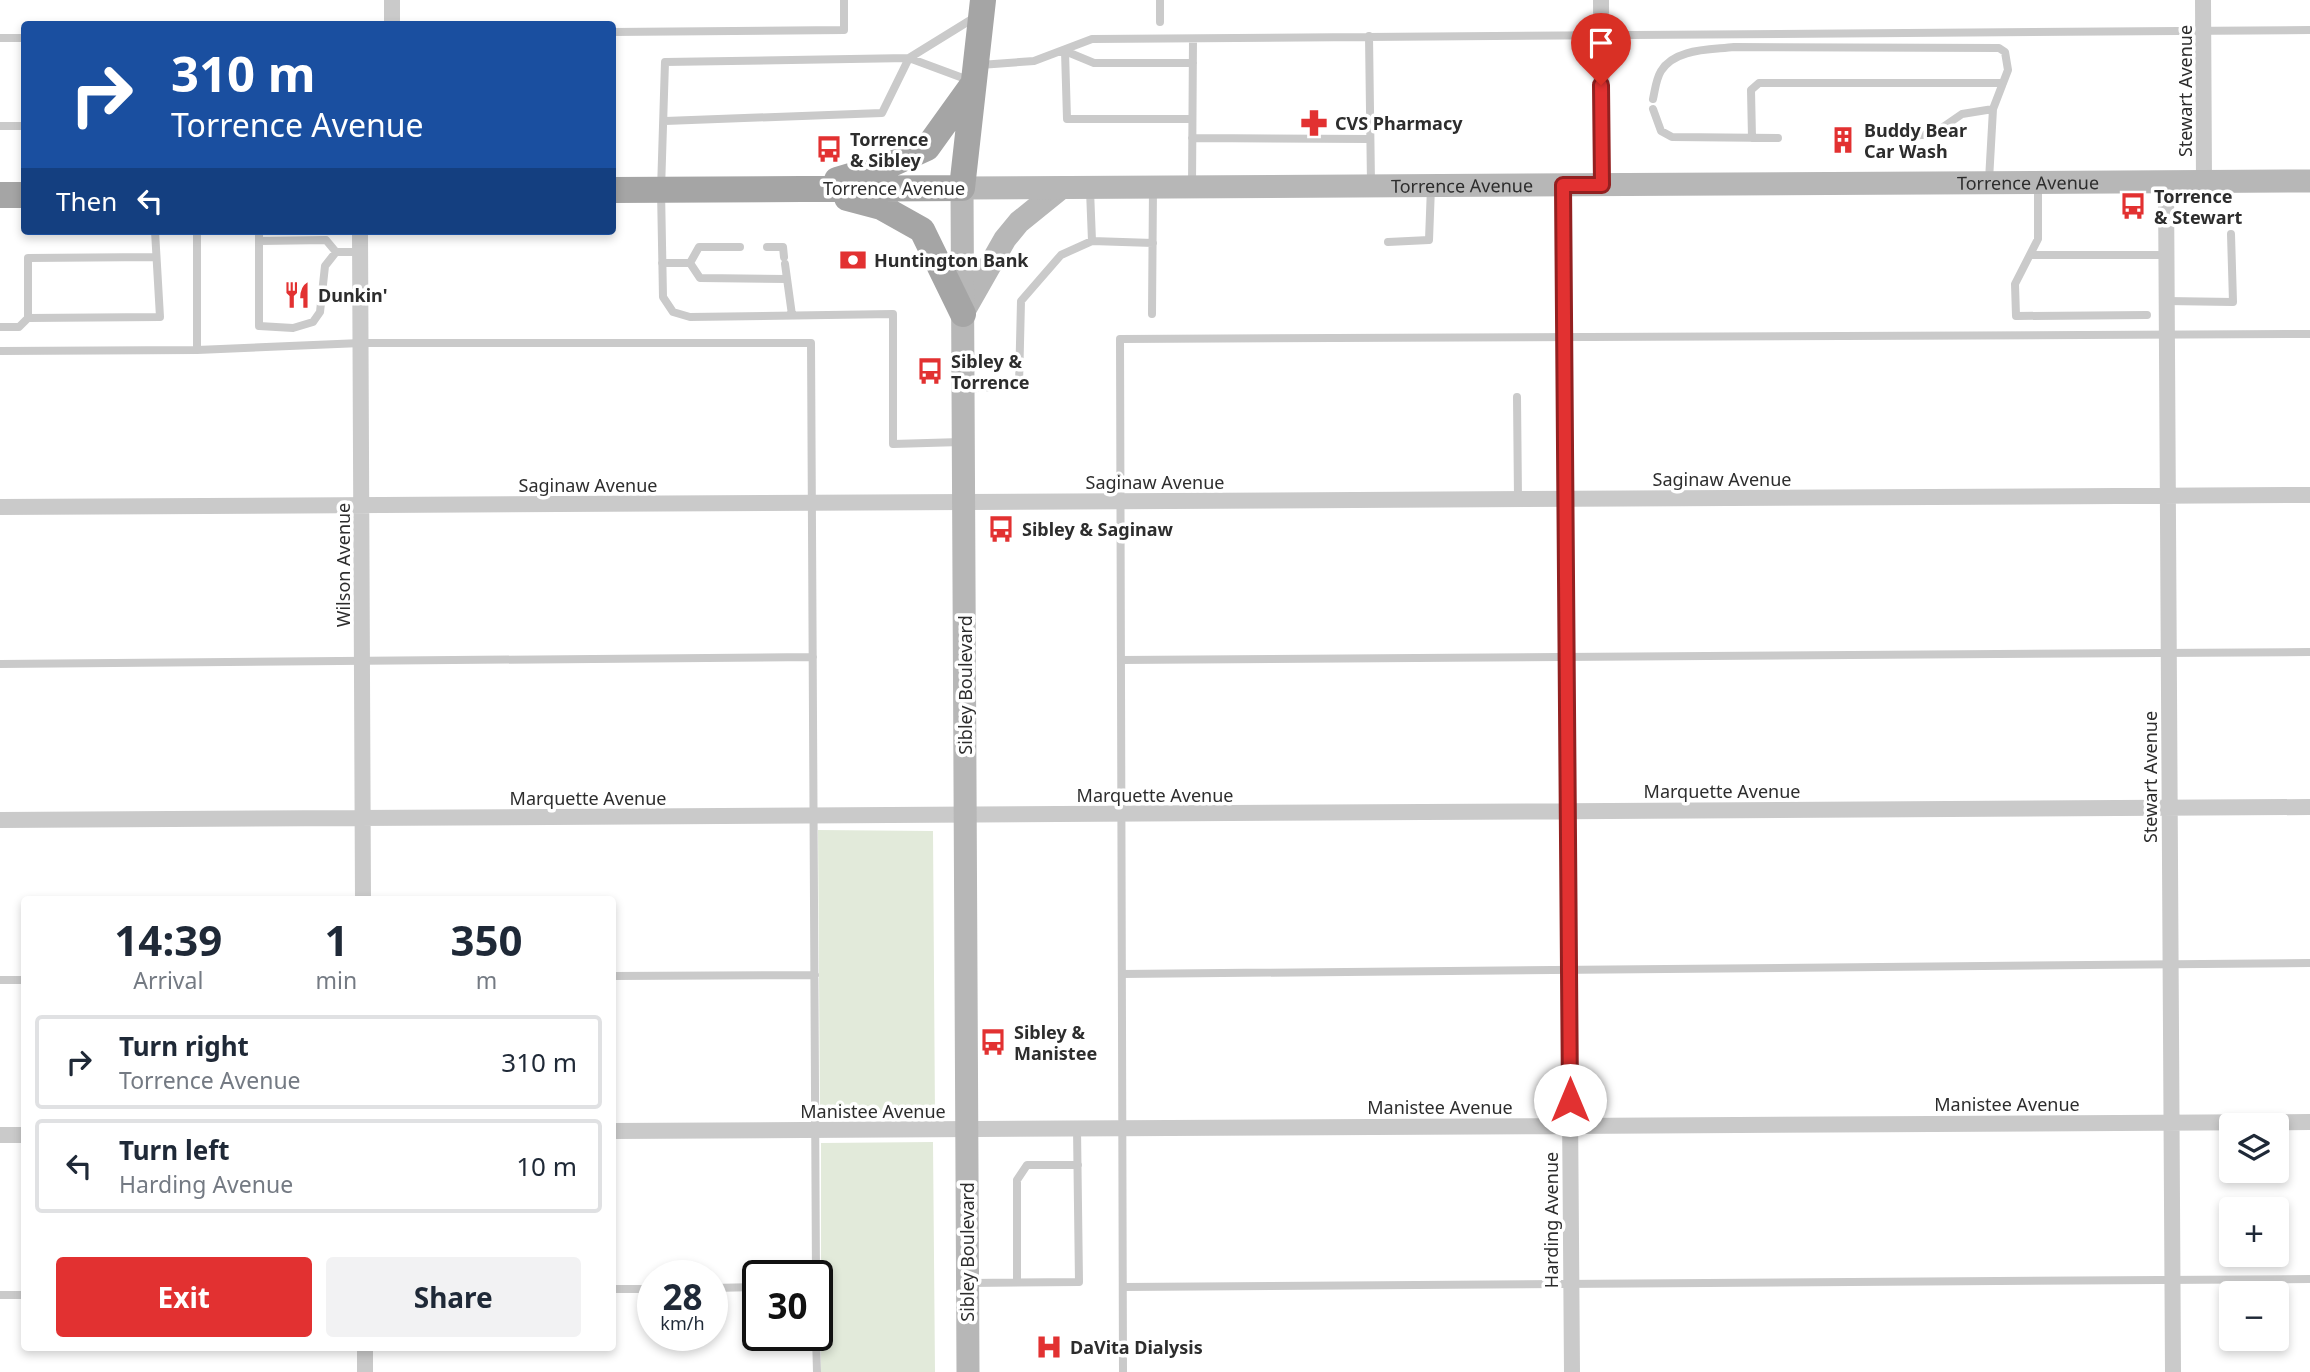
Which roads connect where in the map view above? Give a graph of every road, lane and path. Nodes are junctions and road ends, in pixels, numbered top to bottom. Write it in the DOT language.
graph roads {
  1 [pos="392,0"];
  2 [pos="844,0"];
  3 [pos="1160,0"];
  4 [pos="1601,0"];
  5 [pos="2203,0"];
  6 [pos="982,7"];
  7 [pos="392,21"];
  8 [pos="1160,22"];
  9 [pos="2310,30"];
  10 [pos="2203,31"];
  11 [pos="616,32"];
  12 [pos="1601,35"];
  13 [pos="1368,36"];
  14 [pos="0,38"];
  15 [pos="21,38"];
  16 [pos="1193,39"];
  17 [pos="1065,51"];
  18 [pos="909,58"];
  19 [pos="1193,63"];
  20 [pos="976,74"];
  21 [pos="2003,83"];
  22 [pos="1653,99"];
  23 [pos="1653,109"];
  24 [pos="1993,109"];
  25 [pos="1192,119"];
  26 [pos="666,121"];
  27 [pos="0,126"];
  28 [pos="21,126"];
  29 [pos="1910,136"];
  30 [pos="1192,138"];
  31 [pos="1752,138"];
  32 [pos="1778,138"];
  33 [pos="1370,139"];
  34 [pos="2310,181"];
  35 [pos="2166,182"];
  36 [pos="2204,182"];
  37 [pos="1989,183"];
  38 [pos="2038,183"];
  39 [pos="1563,185"];
  40 [pos="1602,185"];
  41 [pos="1371,186"];
  42 [pos="1431,186"];
  43 [pos="1090,187"];
  44 [pos="1153,187"];
  45 [pos="1192,187"];
  46 [pos="962,188"];
  47 [pos="1062,188"];
  48 [pos="808,189"];
  49 [pos="616,190"];
  50 [pos="661,190"];
  51 [pos="0,195"];
  52 [pos="21,195"];
  53 [pos="2231,234"];
  54 [pos="155,235"];
  55 [pos="197,235"];
  56 [pos="259,235"];
  57 [pos="360,235"];
  58 [pos="259,241"];
  59 [pos="1092,241"];
  60 [pos="1388,242"];
  61 [pos="1153,243"];
  62 [pos="740,247"];
  63 [pos="767,247"];
  64 [pos="337,252"];
  65 [pos="360,252"];
  66 [pos="2030,255"];
  67 [pos="2166,255"];
  68 [pos="156,257"];
  69 [pos="662,263"];
  70 [pos="690,263"];
  71 [pos="787,279"];
  72 [pos="2166,301"];
  73 [pos="963,314"];
  74 [pos="1152,314"];
  75 [pos="792,315"];
  76 [pos="2147,315"];
  77 [pos="28,318"];
  78 [pos="0,327"];
  79 [pos="2310,334"];
  80 [pos="2166,335"];
  81 [pos="1564,337"];
  82 [pos="361,343"];
  83 [pos="197,350"];
  84 [pos="0,351"];
  85 [pos="963,389"];
  86 [pos="1517,397"];
  87 [pos="964,442"];
  88 [pos="2168,495"];
  89 [pos="2310,495"];
  90 [pos="1518,499"];
  91 [pos="1565,499"];
  92 [pos="1120,501"];
  93 [pos="964,502"];
  94 [pos="813,503"];
  95 [pos="362,505"];
  96 [pos="0,508"];
  97 [pos="2310,652"];
  98 [pos="2169,653"];
  99 [pos="814,657"];
  100 [pos="1567,657"];
  101 [pos="1121,660"];
  102 [pos="362,662"];
  103 [pos="0,664"];
  104 [pos="2310,807"];
  105 [pos="2169,808"];
  106 [pos="1568,811"];
  107 [pos="1121,814"];
  108 [pos="965,815"];
  109 [pos="814,816"];
  110 [pos="363,818"];
  111 [pos="0,820"];
  112 [pos="363,896"];
  113 [pos="2310,963"];
  114 [pos="2170,964"];
  115 [pos="1569,970"];
  116 [pos="1122,974"];
  117 [pos="815,975"];
  118 [pos="616,976"];
  119 [pos="0,980"];
  120 [pos="21,980"];
  121 [pos="2171,1122"];
  122 [pos="2310,1122"];
  123 [pos="1570,1126"];
  124 [pos="1121,1128"];
  125 [pos="967,1129"];
  126 [pos="1077,1129"];
  127 [pos="816,1130"];
  128 [pos="616,1131"];
  129 [pos="0,1135"];
  130 [pos="21,1135"];
  131 [pos="1078,1165"];
  132 [pos="816,1260"];
  133 [pos="2310,1279"];
  134 [pos="2171,1280"];
  135 [pos="1017,1282"];
  136 [pos="967,1283"];
  137 [pos="1571,1284"];
  138 [pos="1123,1287"];
  139 [pos="616,1289"];
  140 [pos="637,1289"];
  141 [pos="0,1295"];
  142 [pos="21,1295"];
  143 [pos="365,1351"];
  144 [pos="816,1351"];
  145 [pos="365,1372"];
  146 [pos="817,1372"];
  147 [pos="968,1372"];
  148 [pos="1123,1372"];
  149 [pos="1572,1372"];
  150 [pos="2173,1372"];
  1 -- 7 [label="street"];
  2 -- 11 [label="lane"];
  3 -- 8 [label="lane"];
  4 -- 12 [label="street"];
  5 -- 10 [label="street, Stewart Avenue"];
  6 -- 18 [label="lane"];
  6 -- 20 [label="main road, Sibley Boulevard"];
  9 -- 10 [label="lane"];
  10 -- 12 [label="lane"];
  10 -- 36 [label="street, Stewart Avenue"];
  12 -- 13 [label="lane"];
  12 -- 40 [label="street"];
  13 -- 16 [label="lane"];
  13 -- 33 [label="lane"];
  14 -- 15 [label="lane"];
  16 -- 17 [label="lane"];
  16 -- 19 [label="lane"];
  17 -- 19 [label="lane"];
  17 -- 20 [label="lane"];
  17 -- 25 [label="lane"];
  18 -- 20 [label="lane"];
  18 -- 26 [label="lane"];
  18 -- 26 [label="lane"];
  19 -- 25 [label="lane"];
  20 -- 46 [label="main road, Sibley Boulevard"];
  20 -- 48 [label="main road"];
  21 -- 22 [label="lane"];
  21 -- 24 [label="lane"];
  21 -- 31 [label="lane"];
  23 -- 31 [label="lane"];
  24 -- 29 [label="lane"];
  24 -- 37 [label="lane"];
  25 -- 30 [label="lane"];
  26 -- 50 [label="lane"];
  27 -- 28 [label="lane"];
  30 -- 33 [label="lane"];
  30 -- 45 [label="lane"];
  31 -- 32 [label="lane"];
  33 -- 41 [label="lane"];
  34 -- 36 [label="main road, Torrence Avenue"];
  35 -- 36 [label="main road, Torrence Avenue"];
  35 -- 38 [label="main road, Torrence Avenue"];
  35 -- 67 [label="street, Stewart Avenue"];
  37 -- 38 [label="main road, Torrence Avenue"];
  37 -- 40 [label="main road, Torrence Avenue"];
  38 -- 66 [label="lane"];
  39 -- 40 [label="main road, Torrence Avenue"];
  39 -- 42 [label="main road, Torrence Avenue"];
  39 -- 81 [label="street, Harding Avenue"];
  41 -- 42 [label="main road, Torrence Avenue"];
  41 -- 45 [label="main road, Torrence Avenue"];
  42 -- 60 [label="lane"];
  43 -- 44 [label="main road, Torrence Avenue"];
  43 -- 47 [label="main road, Torrence Avenue"];
  43 -- 59 [label="lane"];
  44 -- 45 [label="main road, Torrence Avenue"];
  44 -- 61 [label="lane"];
  46 -- 47 [label="main road, Torrence Avenue"];
  46 -- 48 [label="main road, Torrence Avenue"];
  46 -- 73 [label="main road, Sibley Boulevard"];
  47 -- 73 [label="main road"];
  48 -- 50 [label="main road, Torrence Avenue"];
  48 -- 73 [label="main road"];
  49 -- 50 [label="main road, Torrence Avenue"];
  50 -- 69 [label="lane"];
  51 -- 52 [label="main road"];
  53 -- 72 [label="lane"];
  54 -- 68 [label="lane"];
  55 -- 83 [label="lane"];
  56 -- 58 [label="lane"];
  57 -- 65 [label="street, Wilson Avenue"];
  58 -- 64 [label="lane"];
  58 -- 64 [label="lane"];
  59 -- 61 [label="lane"];
  59 -- 85 [label="lane"];
  61 -- 74 [label="lane"];
  62 -- 70 [label="lane"];
  63 -- 71 [label="lane"];
  64 -- 65 [label="lane"];
  65 -- 82 [label="street, Wilson Avenue"];
  66 -- 67 [label="lane"];
  66 -- 76 [label="lane"];
  67 -- 72 [label="street, Stewart Avenue"];
  68 -- 77 [label="lane"];
  68 -- 77 [label="lane"];
  69 -- 70 [label="lane"];
  69 -- 75 [label="lane"];
  70 -- 71 [label="lane"];
  71 -- 75 [label="lane"];
  72 -- 80 [label="street, Stewart Avenue"];
  73 -- 85 [label="main road, Sibley Boulevard"];
  75 -- 87 [label="lane"];
  77 -- 78 [label="lane"];
  79 -- 80 [label="lane"];
  80 -- 81 [label="lane"];
  80 -- 88 [label="street, Stewart Avenue"];
  81 -- 91 [label="street, Harding Avenue"];
  81 -- 92 [label="lane"];
  82 -- 83 [label="lane"];
  82 -- 94 [label="lane"];
  82 -- 95 [label="street, Wilson Avenue"];
  83 -- 84 [label="lane"];
  85 -- 87 [label="main road, Sibley Boulevard"];
  86 -- 90 [label="lane"];
  87 -- 93 [label="main road, Sibley Boulevard"];
  88 -- 89 [label="street, Saginaw Avenue"];
  88 -- 91 [label="street, Saginaw Avenue"];
  88 -- 98 [label="street, Stewart Avenue"];
  90 -- 91 [label="street, Saginaw Avenue"];
  90 -- 92 [label="street, Saginaw Avenue"];
  91 -- 100 [label="street, Harding Avenue"];
  92 -- 93 [label="street, Saginaw Avenue"];
  92 -- 101 [label="lane"];
  93 -- 94 [label="street, Saginaw Avenue"];
  93 -- 108 [label="main road, Sibley Boulevard"];
  94 -- 95 [label="street, Saginaw Avenue"];
  94 -- 99 [label="lane"];
  95 -- 96 [label="street, Saginaw Avenue"];
  95 -- 102 [label="street, Wilson Avenue"];
  97 -- 98 [label="lane"];
  98 -- 100 [label="lane"];
  98 -- 105 [label="street, Stewart Avenue"];
  99 -- 102 [label="lane"];
  99 -- 109 [label="lane"];
  100 -- 101 [label="lane"];
  100 -- 106 [label="street, Harding Avenue"];
  101 -- 107 [label="lane"];
  102 -- 103 [label="lane"];
  102 -- 110 [label="street, Wilson Avenue"];
  104 -- 105 [label="street, Marquette Avenue"];
  105 -- 106 [label="street, Marquette Avenue"];
  105 -- 114 [label="street, Stewart Avenue"];
  106 -- 107 [label="street, Marquette Avenue"];
  106 -- 115 [label="street, Harding Avenue"];
  107 -- 108 [label="street, Marquette Avenue"];
  107 -- 116 [label="lane"];
  108 -- 109 [label="street, Marquette Avenue"];
  108 -- 125 [label="main road, Sibley Boulevard"];
  109 -- 110 [label="street, Marquette Avenue"];
  109 -- 117 [label="lane"];
  110 -- 111 [label="street, Marquette Avenue"];
  110 -- 112 [label="street, Wilson Avenue"];
  113 -- 114 [label="lane"];
  114 -- 115 [label="lane"];
  114 -- 121 [label="street, Stewart Avenue"];
  115 -- 116 [label="lane"];
  115 -- 123 [label="street, Harding Avenue"];
  116 -- 124 [label="lane"];
  117 -- 118 [label="lane"];
  117 -- 127 [label="lane"];
  119 -- 120 [label="lane"];
  121 -- 122 [label="street, Manistee Avenue"];
  121 -- 123 [label="street, Manistee Avenue"];
  121 -- 134 [label="street, Stewart Avenue"];
  123 -- 124 [label="street, Manistee Avenue"];
  123 -- 137 [label="street, Harding Avenue"];
  124 -- 126 [label="street, Manistee Avenue"];
  124 -- 138 [label="lane"];
  125 -- 126 [label="street, Manistee Avenue"];
  125 -- 127 [label="street, Manistee Avenue"];
  125 -- 136 [label="main road, Sibley Boulevard"];
  126 -- 131 [label="lane"];
  127 -- 128 [label="street, Manistee Avenue"];
  127 -- 132 [label="lane"];
  129 -- 130 [label="street"];
  131 -- 135 [label="lane"];
  131 -- 135 [label="lane"];
  133 -- 134 [label="lane"];
  134 -- 137 [label="lane"];
  134 -- 150 [label="street, Stewart Avenue"];
  135 -- 136 [label="lane"];
  136 -- 147 [label="main road, Sibley Boulevard"];
  137 -- 138 [label="lane"];
  137 -- 149 [label="street, Harding Avenue"];
  138 -- 148 [label="lane"];
  139 -- 140 [label="lane"];
  141 -- 142 [label="lane"];
  143 -- 145 [label="street"];
  144 -- 146 [label="lane"];
}
